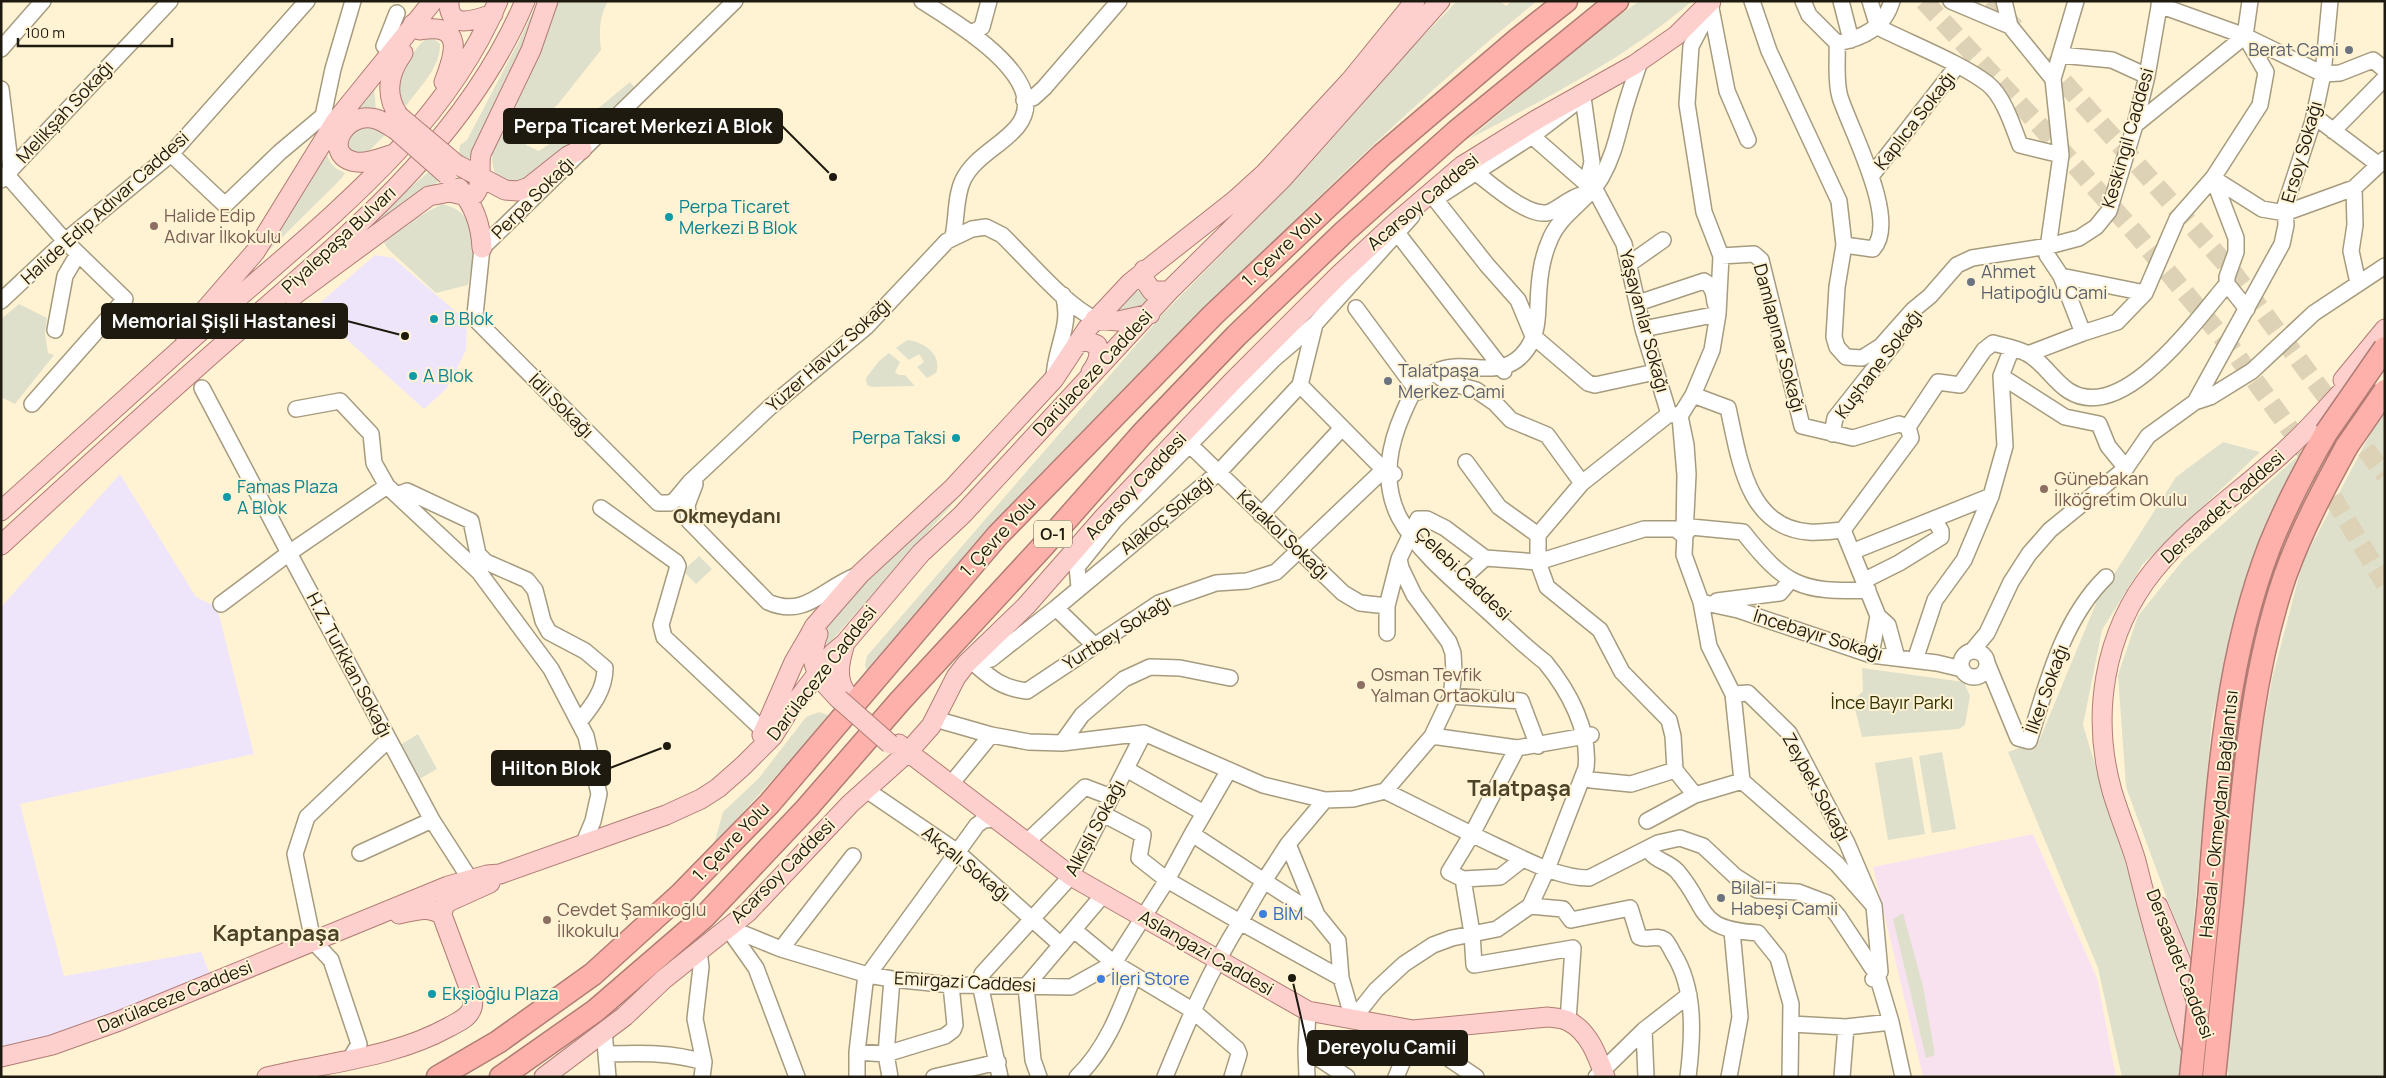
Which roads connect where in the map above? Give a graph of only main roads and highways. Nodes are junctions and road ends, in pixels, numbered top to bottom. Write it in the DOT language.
graph roads {
  1 [pos="433,1"];
  2 [pos="444,1"];
  3 [pos="449,1"];
  4 [pos="525,1"];
  5 [pos="548,1"];
  6 [pos="1415,1"];
  7 [pos="1440,1"];
  8 [pos="1554,1"];
  9 [pos="1566,1"];
  10 [pos="1617,1"];
  11 [pos="1709,3"];
  12 [pos="495,7"];
  13 [pos="416,27"];
  14 [pos="1518,39"];
  15 [pos="385,53"];
  16 [pos="1640,55"];
  17 [pos="323,116"];
  18 [pos="428,117"];
  19 [pos="397,123"];
  20 [pos="582,149"];
  21 [pos="395,154"];
  22 [pos="452,170"];
  23 [pos="481,177"];
  24 [pos="467,196"];
  25 [pos="482,248"];
  26 [pos="1144,270"];
  27 [pos="229,280"];
  28 [pos="1168,292"];
  29 [pos="1150,314"];
  30 [pos="1095,319"];
  31 [pos="249,322"];
  32 [pos="2385,328"];
  33 [pos="1077,343"];
  34 [pos="2385,348"];
  35 [pos="2385,354"];
  36 [pos="170,360"];
  37 [pos="1087,380"];
  38 [pos="2385,391"];
  39 [pos="2332,401"];
  40 [pos="1,511"];
  41 [pos="1,545"];
  42 [pos="826,614"];
  43 [pos="845,642"];
  44 [pos="968,658"];
  45 [pos="818,674"];
  46 [pos="843,696"];
  47 [pos="788,712"];
  48 [pos="768,733"];
  49 [pos="898,744"];
  50 [pos="2133,853"];
  51 [pos="500,874"];
  52 [pos="389,911"];
  53 [pos="442,915"];
  54 [pos="52,1045"];
  55 [pos="1,1057"];
  56 [pos="468,1060"];
  57 [pos="1,1069"];
  58 [pos="1602,1075"];
  59 [pos="267,1077"];
  60 [pos="424,1077"];
  61 [pos="438,1077"];
  62 [pos="501,1077"];
  63 [pos="544,1077"];
  64 [pos="2191,1077"];
  65 [pos="2202,1077"];
  66 [pos="2214,1077"];
  67 [pos="2221,1077"];
  1 -- 13 [label="main road"];
  2 -- 13 [label="main road"];
  3 -- 12 [label="main road"];
  4 -- 31 [label="main road, Piyalepaşa Bulvarı"];
  5 -- 23 [label="main road"];
  6 -- 26 [label="main road, Darülaceze Caddesi"];
  7 -- 28 [label="main road, Darülaceze Caddesi"];
  8 -- 14 [label="highway"];
  9 -- 14 [label="highway, 1. Çevre Yolu / O-1"];
  10 -- 62 [label="highway, 1. Çevre Yolu / O-1"];
  11 -- 16 [label="main road, Acarsoy Caddesi"];
  12 -- 18 [label="main road, Piyalepaşa Bulvarı"];
  13 -- 15 [label="main road"];
  13 -- 18 [label="main road"];
  13 -- 19 [label="main road"];
  14 -- 56 [label="highway, 1. Çevre Yolu / O-1"];
  15 -- 19 [label="main road"];
  15 -- 27 [label="main road"];
  16 -- 44 [label="main road, Acarsoy Caddesi"];
  16 -- 44 [label="main road, Acarsoy Caddesi"];
  17 -- 27 [label="main road"];
  18 -- 21 [label="main road, Piyalepaşa Bulvarı"];
  19 -- 21 [label="main road"];
  19 -- 22 [label="main road, bridge"];
  20 -- 23 [label="main road"];
  21 -- 36 [label="main road, Piyalepaşa Bulvarı"];
  22 -- 23 [label="main road"];
  22 -- 24 [label="main road"];
  23 -- 24 [label="main road"];
  24 -- 25 [label="main road"];
  24 -- 31 [label="main road"];
  26 -- 28 [label="main road"];
  26 -- 30 [label="main road, Darülaceze Caddesi"];
  27 -- 36 [label="main road"];
  28 -- 29 [label="main road, Darülaceze Caddesi"];
  29 -- 30 [label="main road"];
  29 -- 37 [label="main road, Darülaceze Caddesi"];
  30 -- 33 [label="main road, Darülaceze Caddesi"];
  31 -- 41 [label="main road, Piyalepaşa Bulvarı"];
  32 -- 39 [label="main road, Dersaadet Caddesi"];
  33 -- 37 [label="main road"];
  33 -- 42 [label="main road, Darülaceze Caddesi"];
  34 -- 64 [label="highway, Hasdal - Okmeydanı Bağlantısı, bridge"];
  35 -- 39 [label="main road, Dersaadet Caddesi"];
  36 -- 40 [label="main road, Piyalepaşa Bulvarı"];
  37 -- 43 [label="main road, Darülaceze Caddesi"];
  38 -- 66 [label="highway, Hasdal - Okmeydanı Bağlantısı, bridge"];
  39 -- 50 [label="main road, Dersaadet Caddesi"];
  42 -- 45 [label="main road"];
  42 -- 48 [label="main road, Darülaceze Caddesi"];
  43 -- 45 [label="main road, Darülaceze Caddesi"];
  43 -- 46 [label="main road"];
  44 -- 49 [label="main road, Acarsoy Caddesi"];
  44 -- 49 [label="main road, Acarsoy Caddesi"];
  45 -- 46 [label="main road, Aslangazi Caddesi"];
  45 -- 47 [label="main road, Darülaceze Caddesi"];
  46 -- 47 [label="main road"];
  46 -- 49 [label="main road, Aslangazi Caddesi, bridge"];
  47 -- 48 [label="main road, Darülaceze Caddesi"];
  48 -- 51 [label="main road, Darülaceze Caddesi"];
  49 -- 58 [label="main road, Aslangazi Caddesi"];
  49 -- 63 [label="main road, Acarsoy Caddesi"];
  50 -- 65 [label="main road, Dersaadet Caddesi"];
  50 -- 67 [label="main road, Dersaadet Caddesi"];
  51 -- 52 [label="main road, Darülaceze Caddesi"];
  51 -- 53 [label="main road"];
  52 -- 53 [label="main road"];
  52 -- 54 [label="main road, Darülaceze Caddesi"];
  53 -- 59 [label="main road"];
  54 -- 55 [label="main road, Darülaceze Caddesi"];
  54 -- 57 [label="main road"];
  56 -- 60 [label="highway"];
  56 -- 61 [label="highway, 1. Çevre Yolu / O-1"];
}
